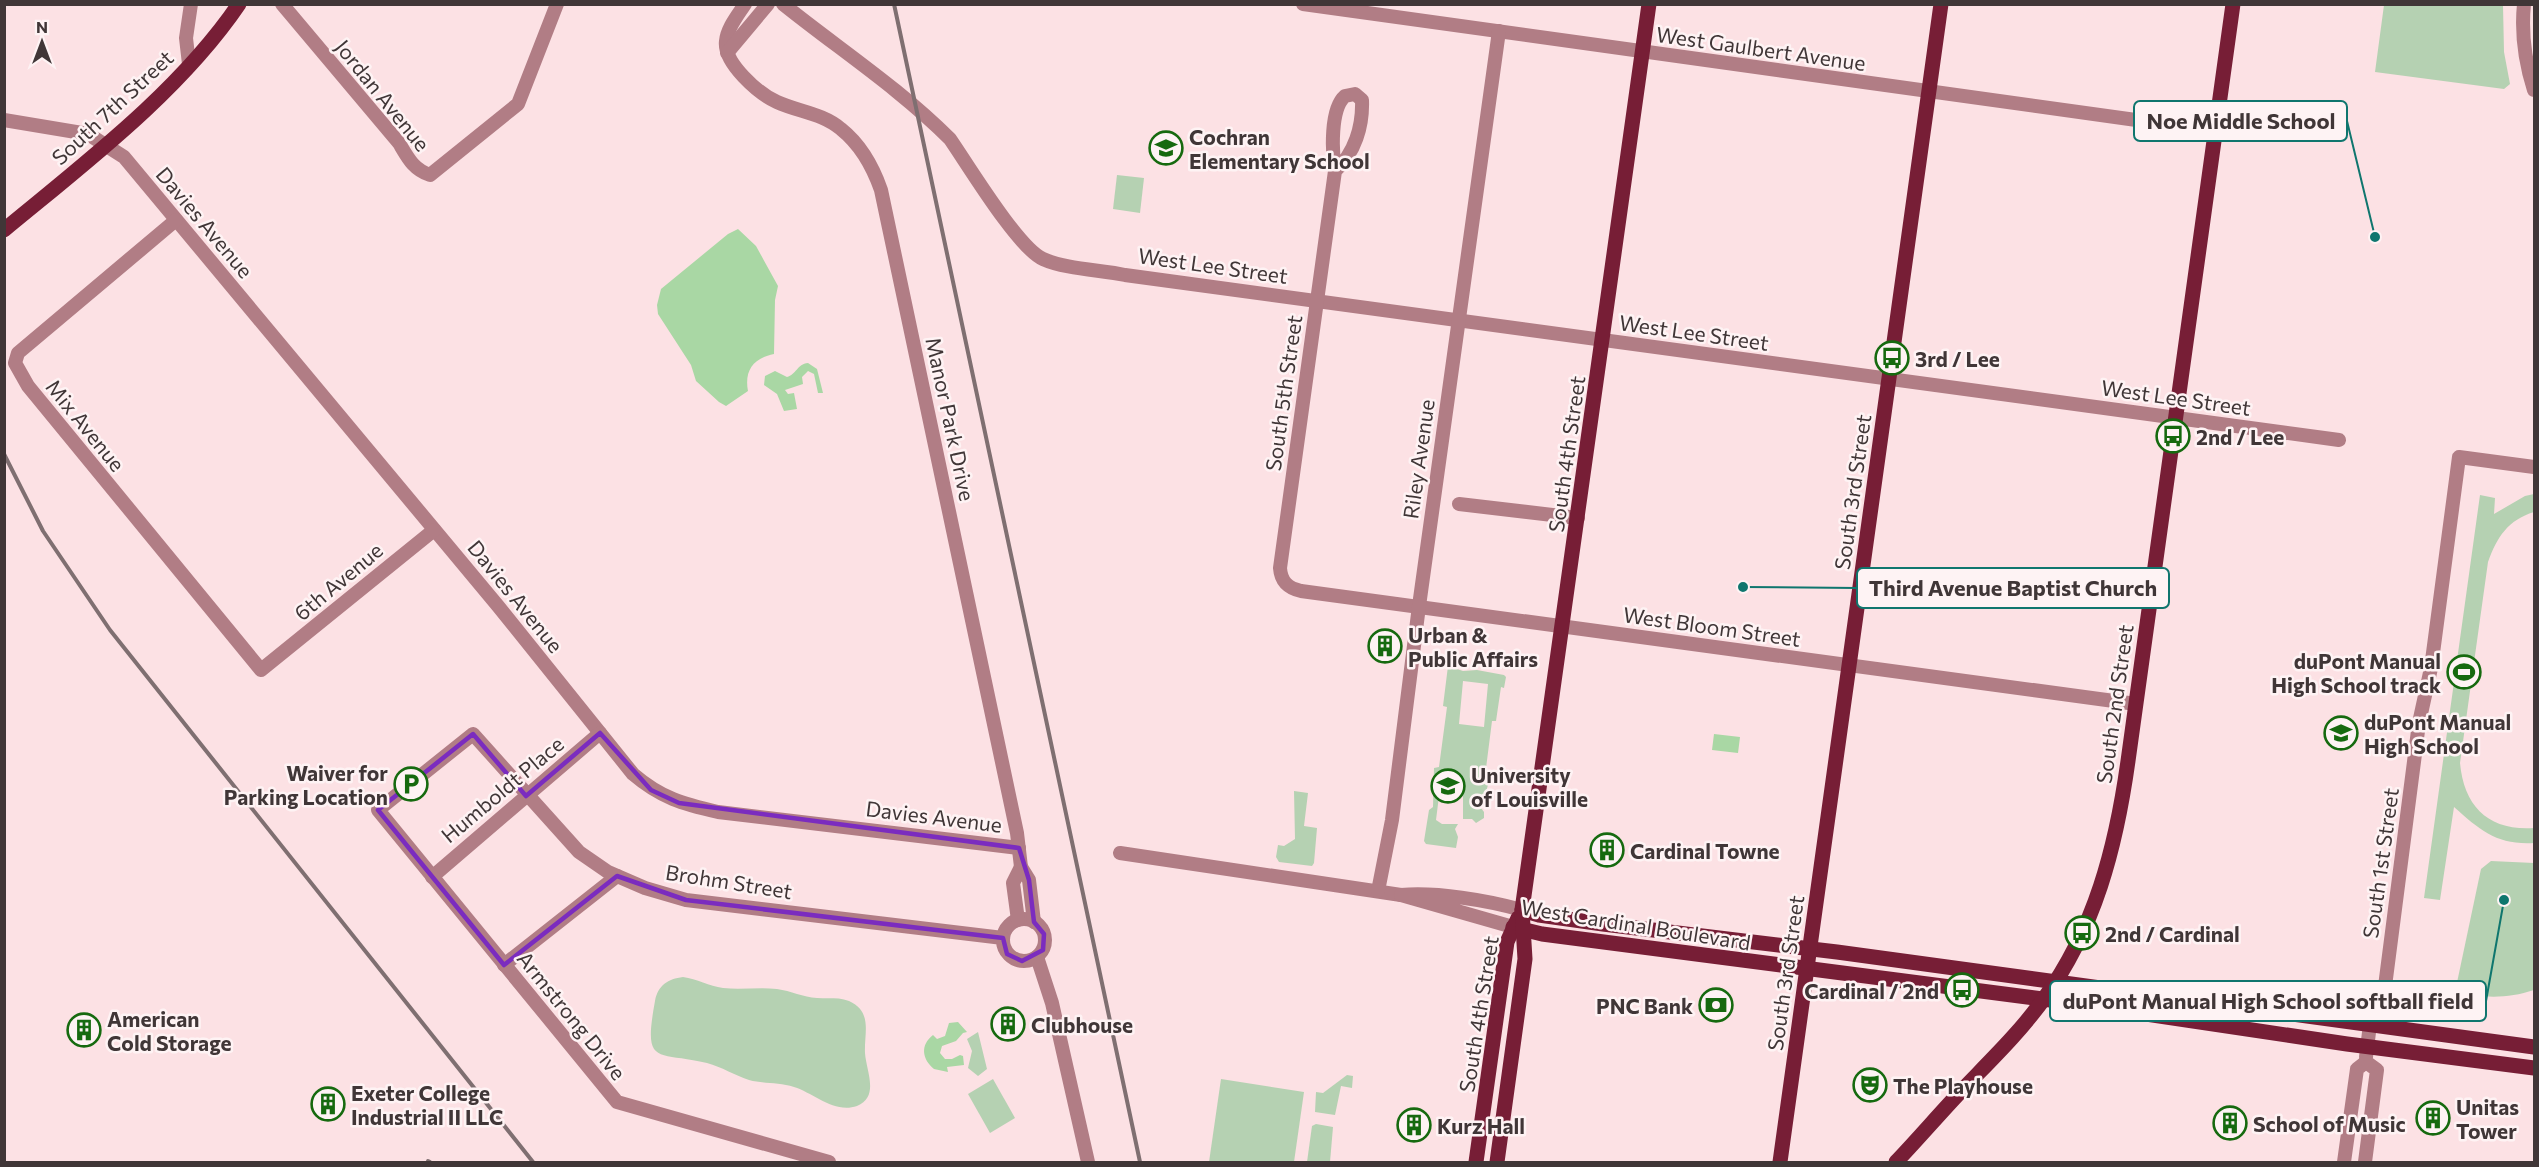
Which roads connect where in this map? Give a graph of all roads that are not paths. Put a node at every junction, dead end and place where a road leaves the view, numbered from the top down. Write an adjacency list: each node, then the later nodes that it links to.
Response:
1 (191, 4): 17 (street)
2 (239, 4): 17 (main road, South 7th Street)
3 (282, 4): 4 (street, Jordan Avenue)
4 (557, 4)
5 (745, 4): 15 (street)
6 (768, 4): 15 (street)
7 (783, 4): 26 (street, West Lee Street)
8 (1303, 4): 13 (street, West Gaulbert Avenue)
9 (1649, 4): 16 (main road, South 4th Street)
10 (1941, 4): 19 (main road, South 3rd Street)
11 (2233, 4): 21 (main road, South 2nd Street)
12 (2524, 4): 18 (street)
13 (1353, 8): 14 (street, West Gaulbert Avenue)
14 (1499, 32): 16 (street, West Gaulbert Avenue); 27 (street, Riley Avenue)
15 (727, 53): 45 (street, Manor Park Drive)
16 (1642, 53): 19 (street, West Gaulbert Avenue); 28 (main road, South 4th Street)
17 (189, 64): 22 (main road, South 7th Street)
18 (2535, 90)
19 (1929, 92): 21 (street, West Gaulbert Avenue); 29 (main road, South 3rd Street)
20 (4, 120): 22 (street)
21 (2214, 131): 30 (main road, South 2nd Street)
22 (105, 145): 24 (street, Davies Avenue); 25 (main road, South 7th Street)
23 (1335, 171): 23 (street, South 5th Street); 26 (street, South 5th Street)
24 (176, 220): 35 (street, Davies Avenue); 39 (street, Mix Avenue)
25 (4, 230)
26 (1317, 301): 27 (street, West Lee Street); 36 (street, South 5th Street)
27 (1458, 321): 28 (street, West Lee Street); 37 (street, Riley Avenue)
28 (1603, 340): 29 (street, West Lee Street); 34 (main road, South 4th Street)
29 (1889, 379): 30 (street, West Lee Street); 40 (main road, South 3rd Street)
30 (2175, 418): 31 (street, West Lee Street); 41 (main road, South 2nd Street)
31 (2339, 440)
32 (2535, 467): 63 (street, South 1st Street)
33 (1460, 504): 34 (street)
34 (1578, 518): 38 (main road, South 4th Street)
35 (434, 530): 39 (street, 6th Avenue); 42 (street, Davies Avenue)
36 (1285, 584): 37 (street, West Bloom Street)
37 (1419, 606): 38 (street, West Bloom Street); 50 (street, Riley Avenue)
38 (1563, 627): 40 (street, West Bloom Street); 52 (main road, South 4th Street)
39 (269, 665)
40 (1850, 665): 41 (street, West Bloom Street); 57 (main road, South 3rd Street)
41 (2136, 704): 61 (main road, South 2nd Street)
42 (600, 733): 43 (street, Humboldt Place); 45 (street, Davies Avenue)
43 (526, 796): 44 (street, Brohm Street); 48 (street, Brohm Street); 49 (street, Humboldt Place)
44 (378, 810): 49 (street, Armstrong Drive)
45 (1019, 848): 47 (street, Manor Park Drive)
46 (1120, 853): 50 (street, West Cardinal Boulevard)
47 (1022, 867): 53 (street, Manor Park Drive); 54 (street, Manor Park Drive)
48 (617, 876): 56 (street, Brohm Street); 59 (street)
49 (432, 877): 59 (street, Armstrong Drive)
50 (1378, 891): 51 (street, West Cardinal Boulevard)
51 (1401, 895): 52 (street, West Cardinal Boulevard); 55 (street, West Cardinal Boulevard)
52 (1522, 910): 55 (main road, South 4th Street); 57 (main road, West Cardinal Boulevard)
53 (1018, 920): 54 (street); 56 (street)
54 (1034, 922): 58 (street, Manor Park Drive)
55 (1519, 928): 60 (main road, West Cardinal Boulevard); 69 (main road, South 4th Street); 70 (main road, South 4th Street)
56 (1003, 938): 58 (street)
57 (1810, 948): 60 (main road, South 3rd Street); 61 (main road, West Cardinal Boulevard)
58 (1037, 957): 68 (street, Manor Park Drive)
59 (504, 965): 67 (street, Armstrong Drive)
60 (1807, 970): 62 (main road, West Cardinal Boulevard); 71 (main road, South 3rd Street)
61 (2054, 983): 62 (main road, South 2nd Street); 63 (main road, West Cardinal Boulevard)
62 (2044, 1000): 65 (main road, West Cardinal Boulevard); 72 (main road, South 2nd Street)
63 (2375, 1025): 64 (main road, West Cardinal Boulevard); 65 (street, South 1st Street)
64 (2535, 1047)
65 (2367, 1054): 66 (main road, West Cardinal Boulevard); 73 (street); 74 (street)
66 (2535, 1068)
67 (829, 1162)
68 (1088, 1162)
69 (1476, 1162)
70 (1497, 1162)
71 (1780, 1162)
72 (1896, 1162)
73 (2344, 1162)
74 (2365, 1162)

